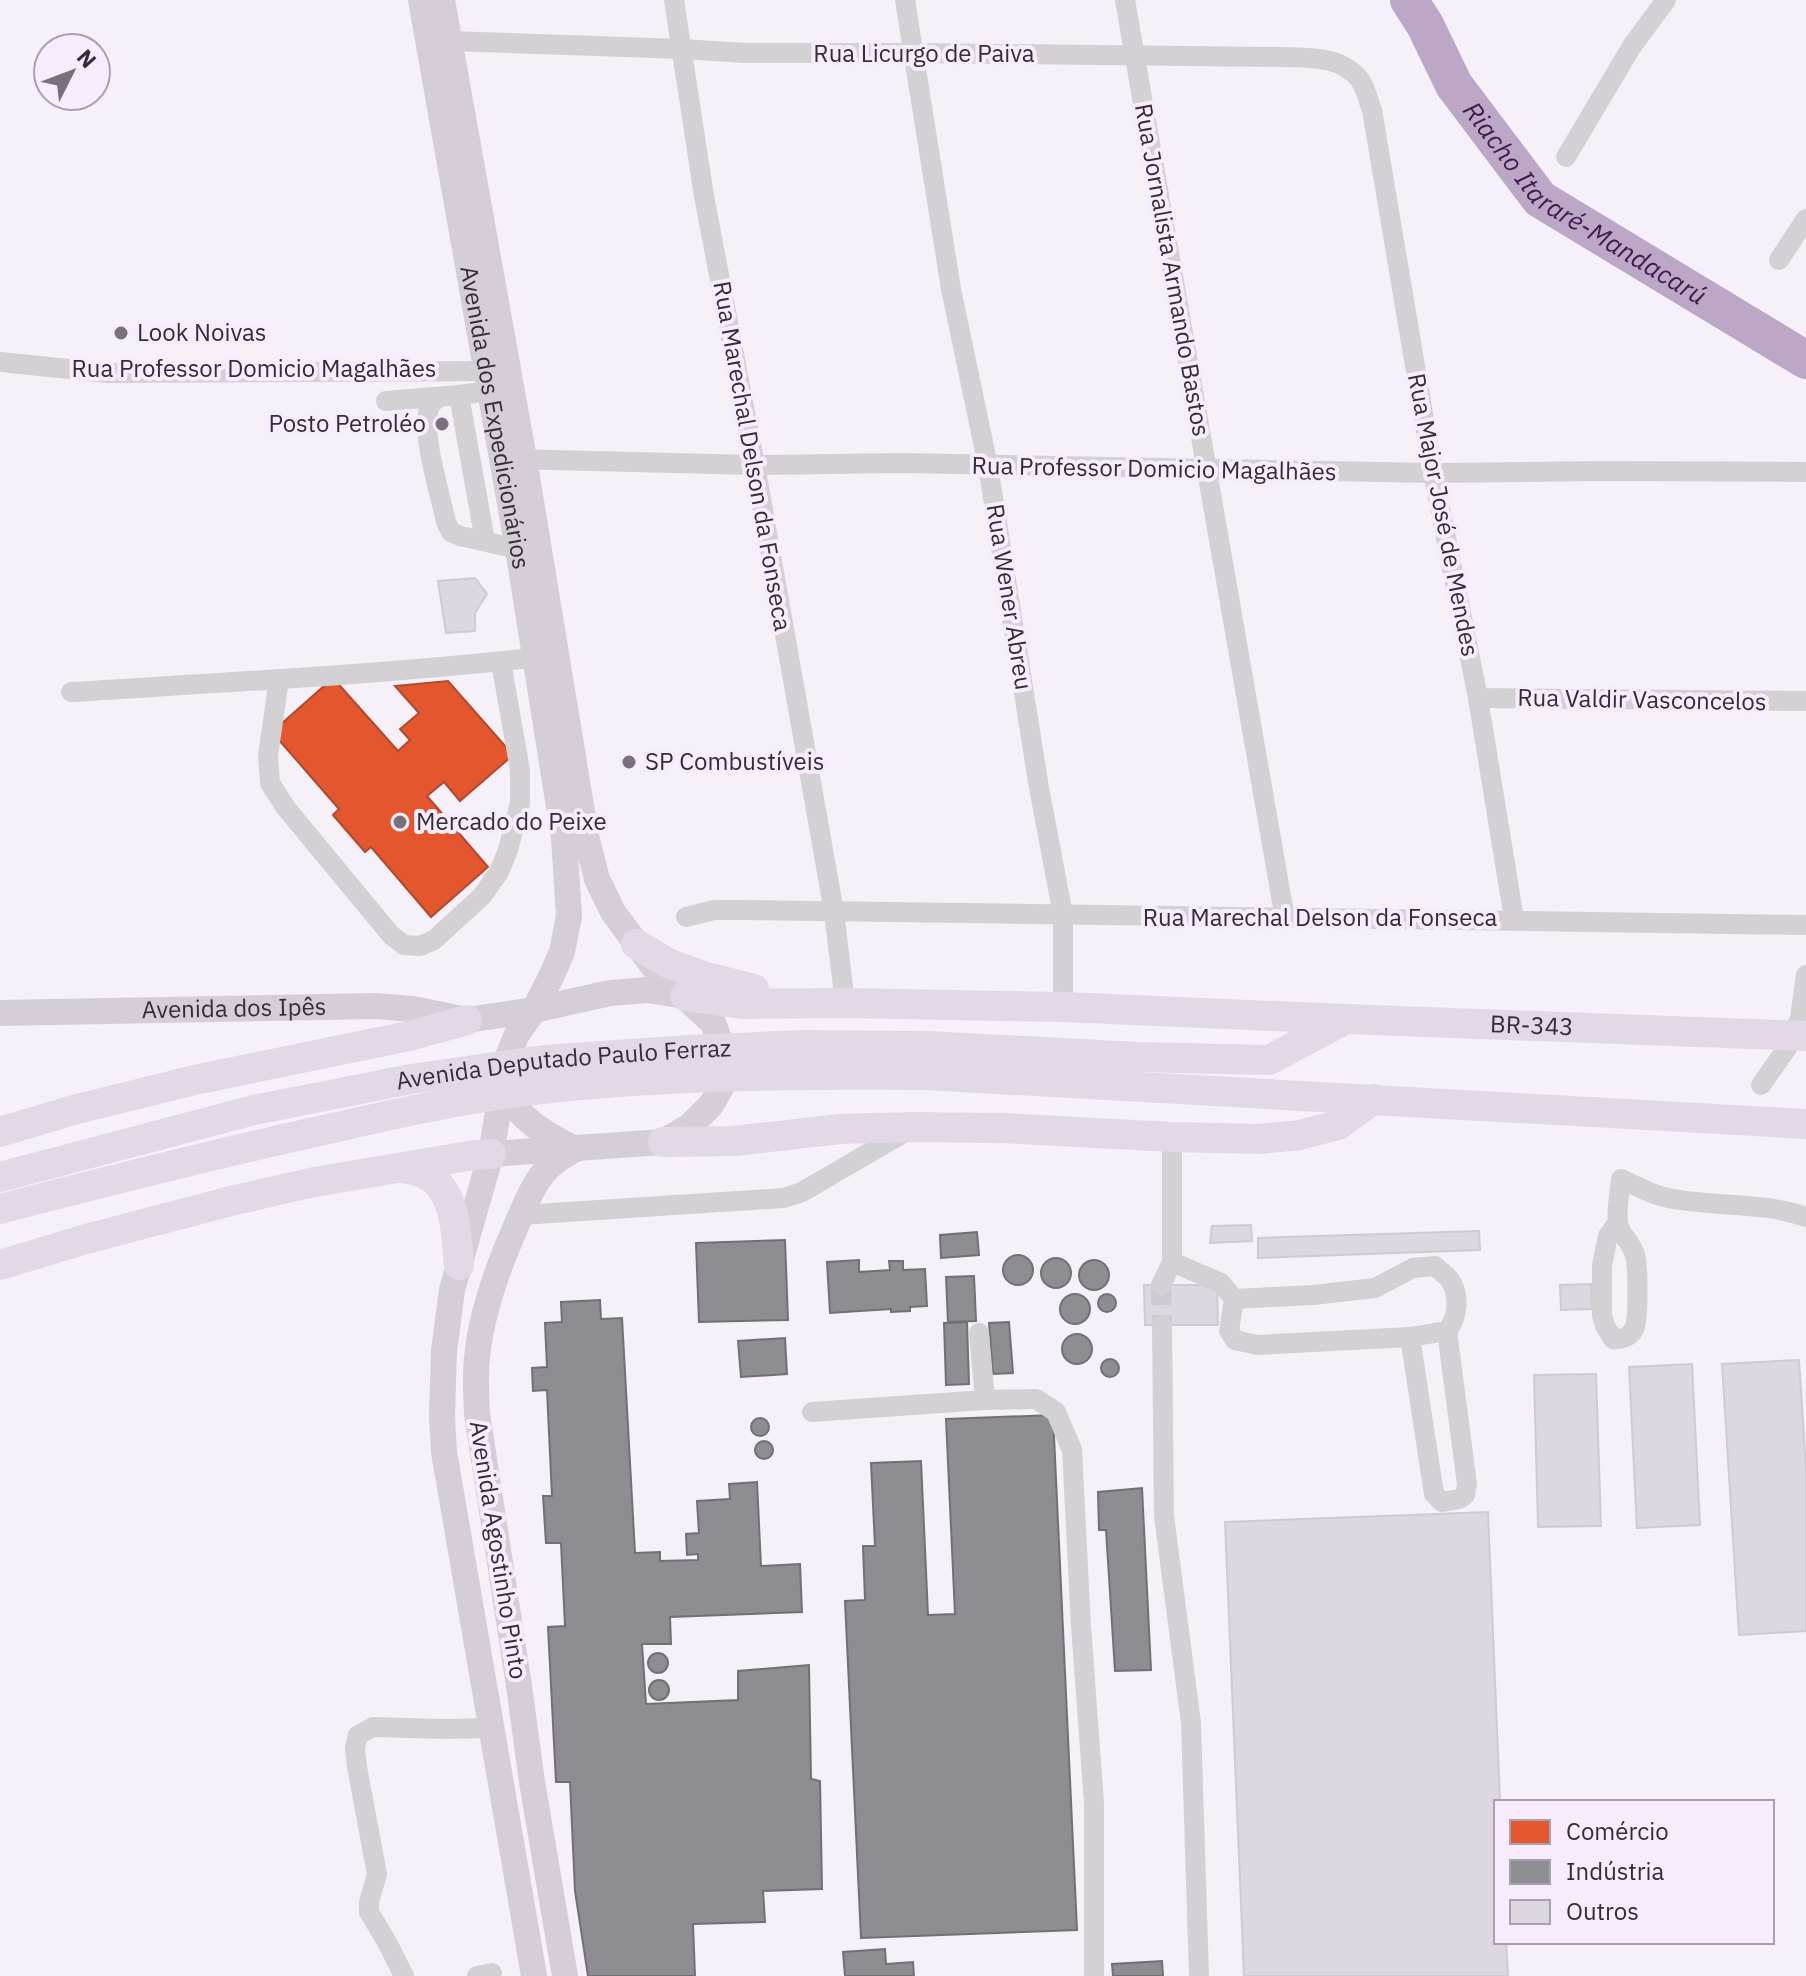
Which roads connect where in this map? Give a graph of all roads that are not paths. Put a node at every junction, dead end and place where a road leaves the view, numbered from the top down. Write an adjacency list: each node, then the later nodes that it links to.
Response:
1 (421, 0): 16 (main road, Avenida dos Expedicionários)
2 (442, 0): 7 (main road, Avenida dos Expedicionários)
3 (674, 0): 8 (street, Rua Marechal Delson da Fonseca)
4 (905, 0): 9 (street, Rua Wener Abreu)
5 (1125, 0): 10 (street, Rua Jornalista Armando Bastos)
6 (1666, 0): 12 (street)
7 (449, 41): 8 (street, Rua Licurgo de Paiva); 16 (main road, Avenida dos Expedicionários)
8 (682, 49): 9 (street, Rua Licurgo de Paiva); 20 (street, Rua Marechal Delson da Fonseca)
9 (914, 53): 10 (street, Rua Licurgo de Paiva); 21 (street, Rua Wener Abreu)
10 (1134, 55): 11 (street, Rua Licurgo de Paiva); 22 (street, Rua Jornalista Armando Bastos)
11 (1372, 110): 24 (street, Rua Major José de Mendes)
12 (1566, 157)
13 (1806, 219): 14 (street)
14 (1779, 260)
15 (0, 362): 16 (street, Rua Professor Domicio Magalhães)
16 (495, 377): 17 (street); 19 (main road, Avenida dos Expedicionários)
17 (449, 396): 18 (street); 25 (street); 25 (street)
18 (386, 401)
19 (513, 459): 20 (street, Rua Professor Domicio Magalhães); 26 (main road, Avenida dos Expedicionários); 27 (main road, Avenida dos Expedicionários)
20 (755, 465): 21 (street, Rua Professor Domicio Magalhães); 34 (street, Rua Marechal Delson da Fonseca)
21 (988, 466): 22 (street, Rua Professor Domicio Magalhães); 35 (street, Rua Wener Abreu)
22 (1208, 470): 24 (street, Rua Professor Domicio Magalhães); 37 (street, Rua Jornalista Armando Bastos)
23 (1806, 472): 24 (street, Rua Professor Domicio Magalhães)
24 (1433, 473): 31 (street, Rua Major José de Mendes)
25 (485, 541): 26 (street)
26 (518, 549): 27 (main road, Avenida dos Expedicionários)
27 (546, 656): 28 (street); 33 (main road, Avenida dos Expedicionários)
28 (501, 662): 29 (street); 29 (street)
29 (279, 679): 30 (street)
30 (71, 692)
31 (1478, 698): 32 (street, Rua Valdir Vasconcelos); 38 (street, Rua Major José de Mendes)
32 (1806, 701)
33 (575, 837): 41 (main road); 46 (main road)
34 (834, 912): 35 (street, Rua Marechal Delson da Fonseca); 36 (street, Rua Marechal Delson da Fonseca); 44 (street, Rua Marechal Delson da Fonseca)
35 (1063, 915): 37 (street, Rua Marechal Delson da Fonseca); 45 (street, Rua Wener Abreu)
36 (686, 917)
37 (1285, 919): 38 (street, Rua Marechal Delson da Fonseca)
38 (1514, 919): 39 (street, Rua Marechal Delson da Fonseca)
39 (1806, 925): 40 (street)
40 (1806, 934)
41 (636, 944): 43 (main road); 44 (highway)
42 (1806, 975): 50 (street)
43 (685, 996): 44 (highway); 46 (main road); 60 (main road)
44 (840, 1004): 45 (highway, BR-343)
45 (1063, 1007): 48 (highway, BR-343)
46 (534, 1010): 49 (main road); 54 (main road)
47 (0, 1013): 49 (main road, Avenida dos Ipês)
48 (1346, 1019): 50 (highway, BR-343); 52 (highway)
49 (467, 1020): 58 (highway)
50 (1800, 1036): 53 (street)
51 (805, 1060): 52 (highway, Avenida Deputado Paulo Ferraz); 64 (highway, Avenida Deputado Paulo Ferraz); 65 (highway, Avenida Deputado Paulo Ferraz)
52 (1137, 1072): 55 (highway)
53 (1761, 1085)
54 (502, 1089): 61 (main road); 62 (main road, Avenida Agostinho Pinto)
55 (1374, 1099): 56 (highway); 59 (highway)
56 (1806, 1124)
57 (914, 1127): 59 (highway); 60 (highway); 66 (street)
58 (0, 1132)
59 (1172, 1137): 69 (street)
60 (663, 1142): 61 (main road)
61 (575, 1149): 62 (main road); 66 (main road, Avenida Agostinho Pinto)
62 (491, 1154): 63 (highway); 71 (main road, Avenida Agostinho Pinto)
63 (396, 1167): 70 (highway); 71 (highway)
64 (0, 1177)
65 (0, 1209)
66 (521, 1215): 83 (main road, Avenida Agostinho Pinto)
67 (1806, 1217): 68 (street)
68 (1618, 1222): 68 (street)
69 (1172, 1262): 72 (street); 73 (street)
70 (0, 1265)
71 (459, 1265): 80 (main road, Avenida Agostinho Pinto)
72 (1161, 1285)
73 (1234, 1299): 75 (street); 77 (street)
74 (1162, 1325): 85 (street)
75 (1447, 1331): 77 (street); 77 (street)
76 (979, 1333): 78 (street)
77 (1410, 1337)
78 (985, 1400): 79 (street); 84 (street)
79 (812, 1412)
80 (492, 1728): 81 (street); 82 (main road, Avenida Agostinho Pinto)
81 (404, 1976)
82 (534, 1976)
83 (565, 1976)
84 (1094, 1976)
85 (1199, 1976)

